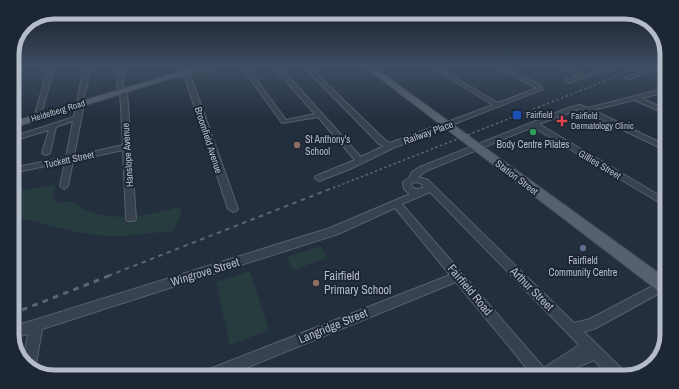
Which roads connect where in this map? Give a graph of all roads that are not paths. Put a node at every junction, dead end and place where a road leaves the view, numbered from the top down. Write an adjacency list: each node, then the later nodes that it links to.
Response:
1 (47, 84): 20 (street)
2 (84, 84): 15 (street)
3 (120, 84): 12 (street, Hanslope Avenue)
4 (141, 84): 12 (main road, Heidelberg Road)
5 (190, 84): 43 (street, Broomfield Avenue)
6 (256, 84): 19 (street)
7 (292, 84): 19 (street)
8 (323, 84): 27 (street)
9 (393, 84): 23 (main road, Station Street)
10 (463, 84): 16 (street)
11 (534, 84): 16 (street, Railway Place)
12 (123, 91): 15 (main road, Heidelberg Road); 28 (street, Hanslope Avenue)
13 (660, 92): 14 (street)
14 (635, 98): 17 (street); 18 (street)
15 (81, 104): 20 (main road, Heidelberg Road); 21 (street)
16 (498, 105): 23 (street, Railway Place)
17 (583, 109): 24 (street); 30 (street)
18 (660, 109)
19 (319, 115): 33 (street)
20 (37, 118): 22 (main road, Heidelberg Road)
21 (78, 118): 25 (street); 32 (street)
22 (19, 124)
23 (448, 124): 27 (street, Railway Place); 29 (main road, Station Street)
24 (533, 124): 29 (street); 41 (street, Gillies Street)
25 (52, 126): 26 (street); 31 (street)
26 (19, 137)
27 (390, 146): 33 (street, Railway Place)
28 (126, 147): 32 (street, Tuckett Street); 44 (street, Hanslope Avenue)
29 (478, 147): 34 (street); 46 (main road, Station Street)
30 (660, 147)
31 (46, 153)
32 (70, 159): 35 (street, Tuckett Street); 38 (street)
33 (360, 161): 36 (street, Railway Place)
34 (429, 168): 37 (street); 39 (street)
35 (19, 170)
36 (319, 178)
37 (412, 179): 39 (street); 40 (street, Wingrove Street)
38 (64, 186)
39 (424, 187): 40 (street); 42 (street, Wingrove Street); 50 (street, Arthur Street)
40 (408, 189): 42 (street, Wingrove Street)
41 (660, 200)
42 (396, 203): 45 (street, Fairfield Road); 48 (street, Wingrove Street)
43 (233, 210)
44 (131, 219)
45 (459, 276): 53 (street, Langridge Street); 54 (street, Fairfield Road)
46 (660, 281)
47 (660, 288): 50 (street)
48 (36, 325): 49 (street, Wingrove Street); 52 (street)
49 (19, 331)
50 (575, 332): 51 (street, Arthur Street)
51 (592, 349): 55 (street); 56 (street, Arthur Street)
52 (30, 360)
53 (224, 370)
54 (537, 370)
55 (556, 370)
56 (613, 370)

